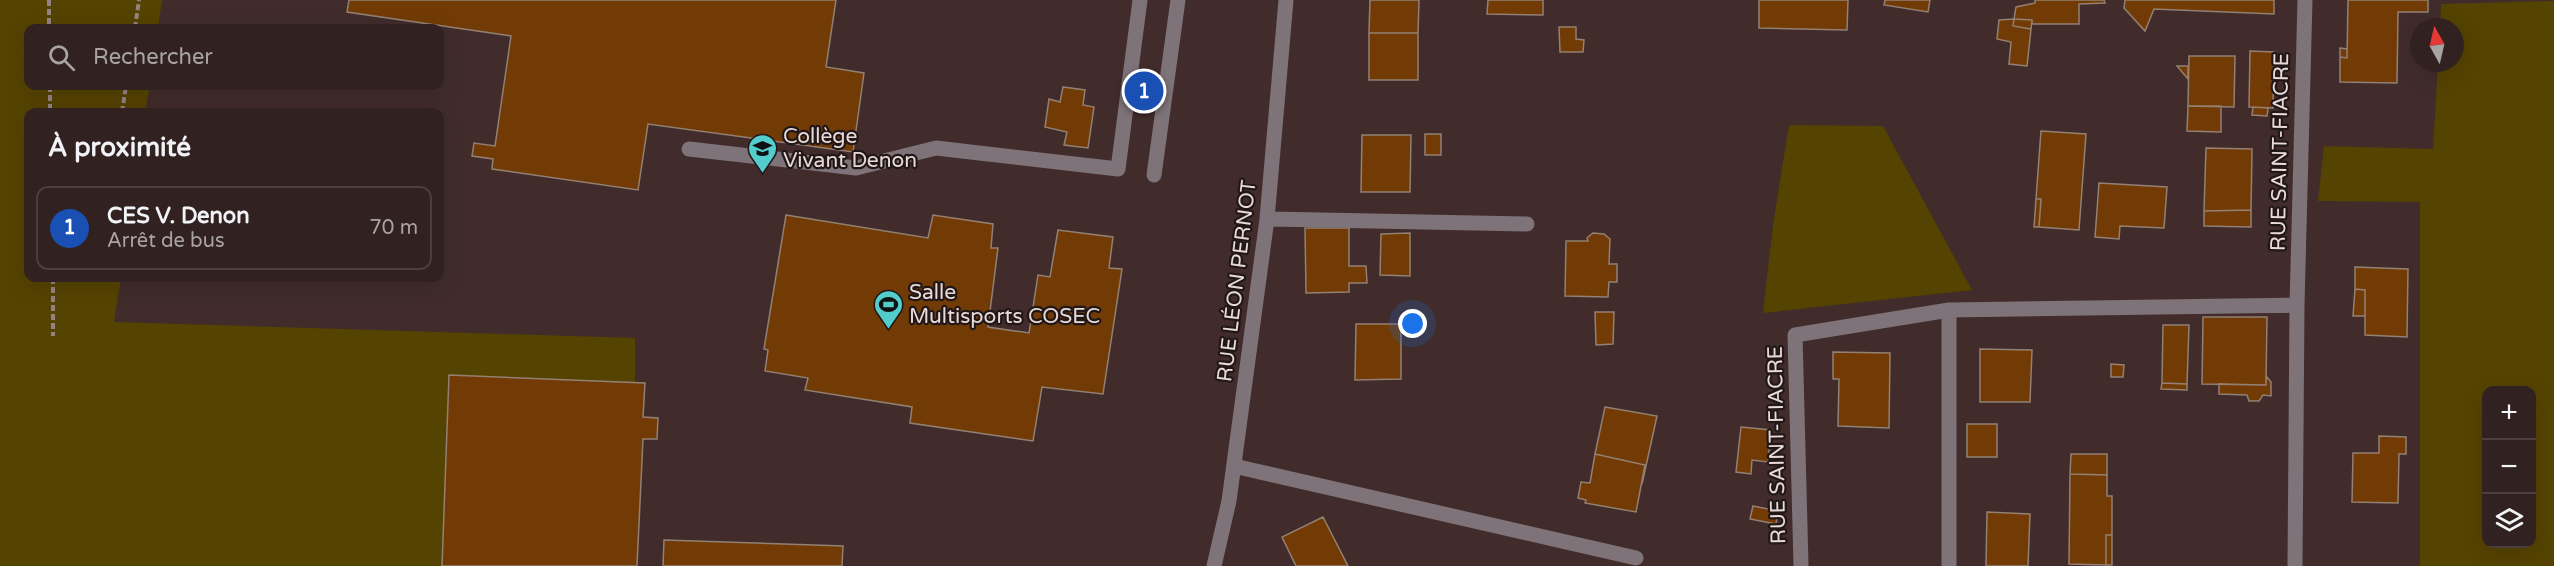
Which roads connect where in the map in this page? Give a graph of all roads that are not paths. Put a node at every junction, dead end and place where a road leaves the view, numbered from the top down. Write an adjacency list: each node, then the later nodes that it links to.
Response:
1 (1140, 0): 5 (street)
2 (1178, 0): 6 (street)
3 (1286, 0): 7 (street, RUE LÉON PERNOT)
4 (2305, 0): 9 (street, RUE SAINT-FIACRE)
5 (689, 149)
6 (1154, 175)
7 (1267, 219): 8 (street); 11 (street, RUE LÉON PERNOT)
8 (1527, 225)
9 (2297, 304): 10 (street, RUE SAINT-FIACRE); 16 (street, RUE SAINT-FIACRE)
10 (1949, 310): 13 (street, RUE SAINT-FIACRE); 15 (street)
11 (1234, 466): 12 (street); 14 (street, RUE LÉON PERNOT)
12 (1636, 558)
13 (1801, 565)
14 (1214, 566)
15 (1949, 566)
16 (2295, 566)

